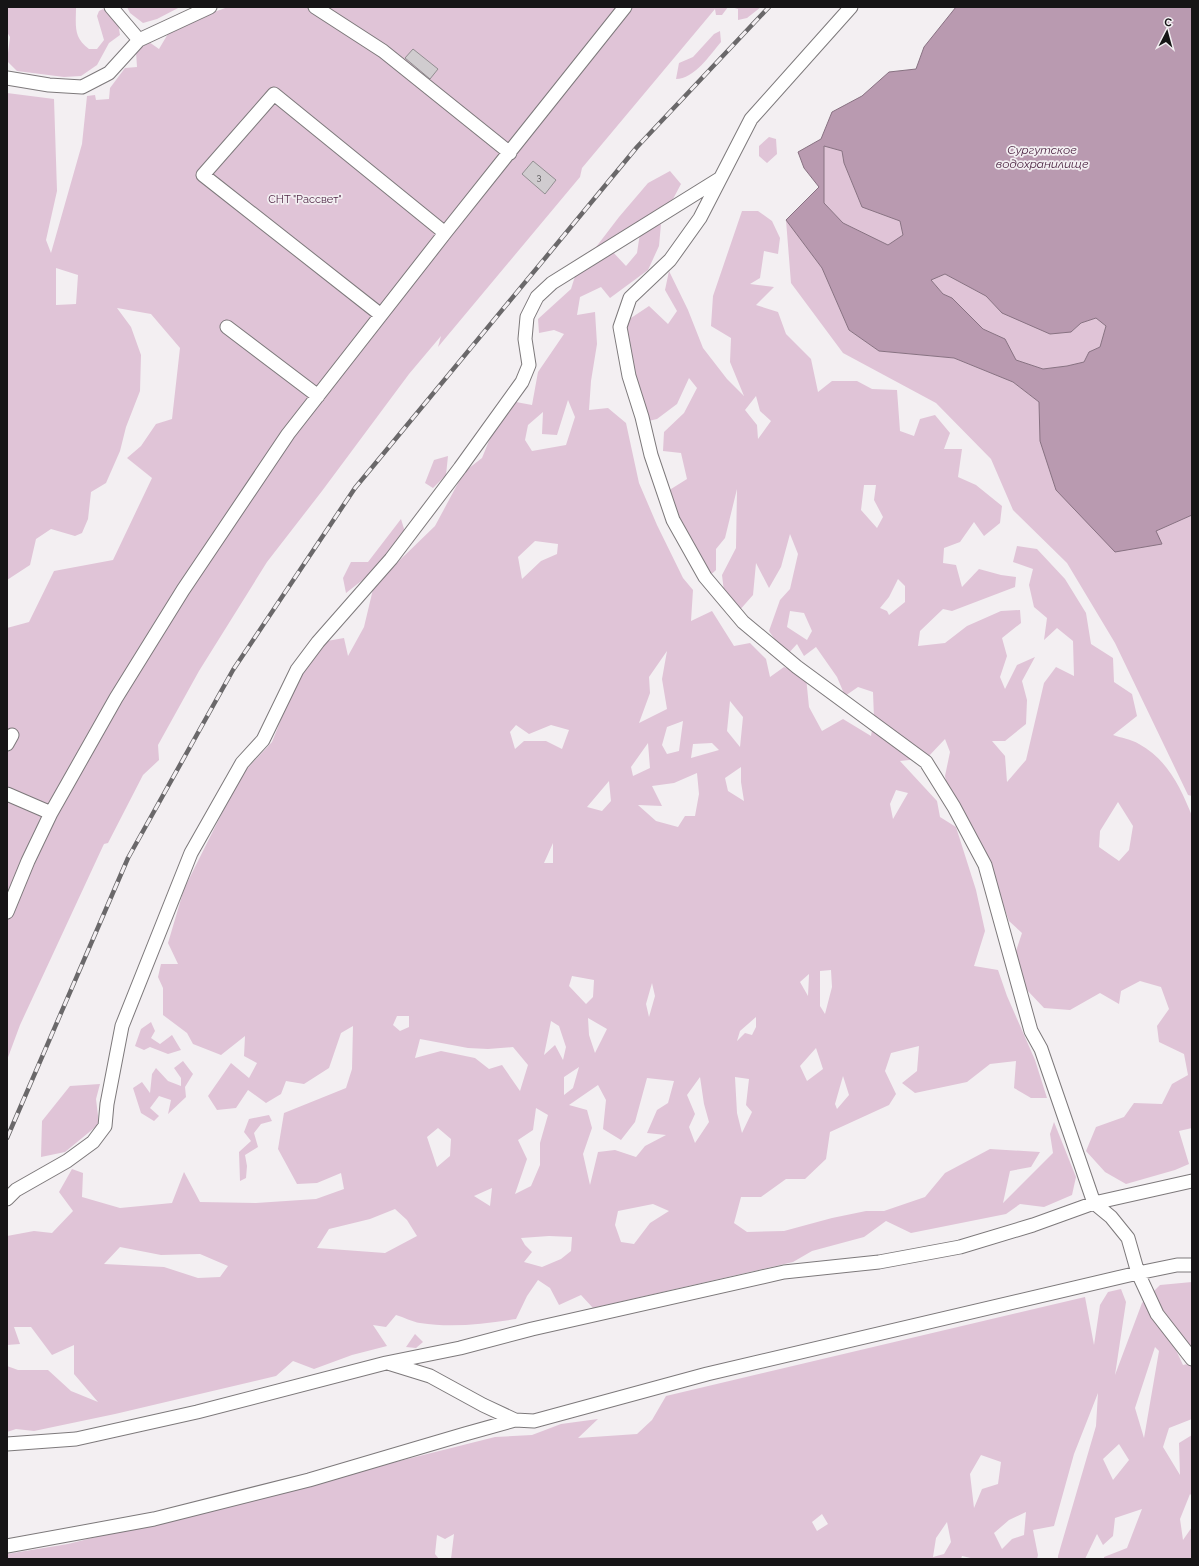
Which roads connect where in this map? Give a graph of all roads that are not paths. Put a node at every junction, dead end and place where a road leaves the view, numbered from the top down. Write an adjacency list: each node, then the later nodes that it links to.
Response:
1 (111, 7): 6 (street)
2 (210, 7): 6 (street)
3 (315, 7): 8 (street)
4 (625, 7): 8 (street)
5 (851, 7): 9 (street)
6 (139, 40): 7 (street)
7 (7, 78)
8 (510, 153): 10 (street)
9 (719, 179): 18 (street); 19 (street)
10 (445, 233): 11 (street); 11 (street)
11 (381, 315): 13 (street)
12 (227, 326): 13 (street)
13 (318, 396): 15 (street)
14 (7, 794): 15 (street)
15 (51, 813): 16 (street)
16 (7, 912)
17 (1192, 1182): 19 (street)
18 (7, 1199)
19 (1094, 1203): 21 (street); 23 (street)
20 (1192, 1265): 21 (street)
21 (1138, 1273): 22 (street); 24 (street)
22 (1192, 1359)
23 (386, 1363): 24 (street); 25 (street)
24 (516, 1420): 26 (street)
25 (7, 1444)
26 (7, 1546)

